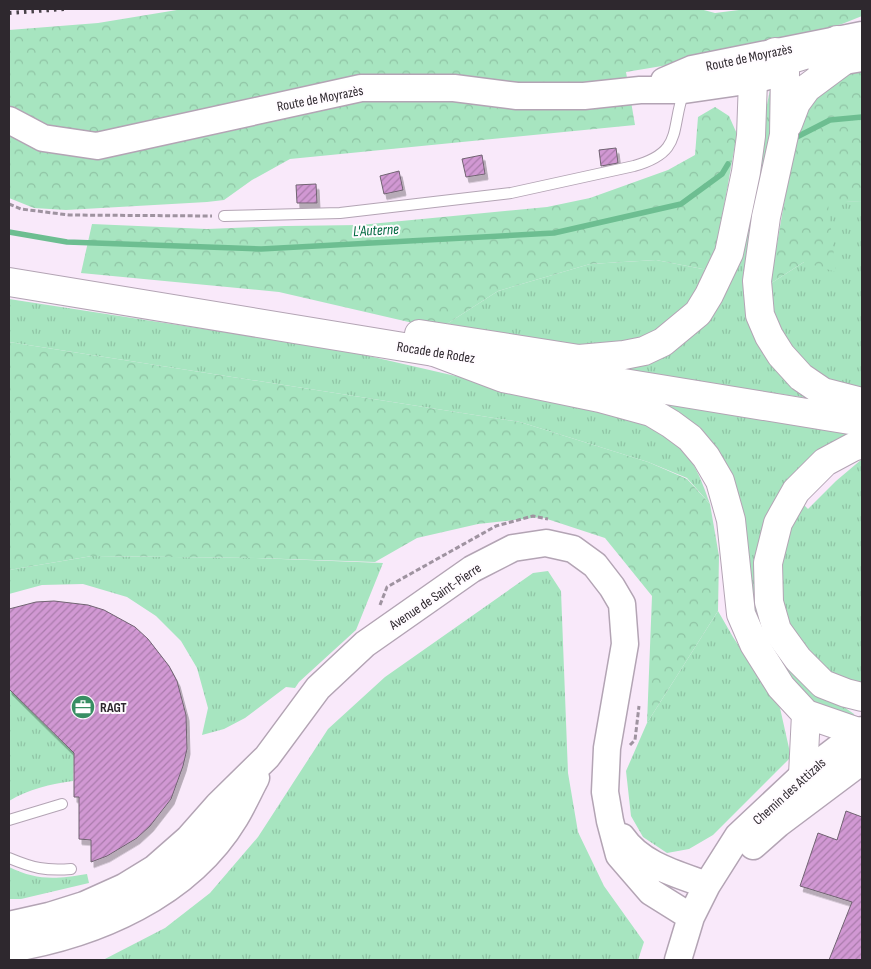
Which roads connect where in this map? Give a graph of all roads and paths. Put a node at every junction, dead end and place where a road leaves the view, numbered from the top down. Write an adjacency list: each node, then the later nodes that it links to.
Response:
1 (851, 49): 2 (main road); 7 (main road)
2 (780, 62): 3 (main road); 4 (street, Route de Moyrazès); 7 (main road)
3 (752, 80): 5 (street, Route de Moyrazès); 11 (main road)
4 (640, 90): 5 (street, Route de Moyrazès); 6 (street, Route de Moyrazès)
5 (684, 90): 9 (lane)
6 (9, 120)
7 (784, 135): 13 (main road)
8 (9, 204): 9 (path)
9 (224, 216)
10 (9, 282): 11 (main road, Rocade de Rodez)
11 (258, 323): 12 (main road, Rocade de Rodez)
12 (434, 352): 14 (main road, Rocade de Rodez); 19 (main road)
13 (862, 402)
14 (862, 422)
15 (862, 444): 20 (main road)
16 (550, 520): 17 (path)
17 (378, 611)
18 (639, 703): 21 (path)
19 (806, 714): 20 (main road); 24 (main road)
20 (859, 716): 24 (street, Chemin des Attizals)
21 (629, 746)
22 (267, 757): 27 (street, Avenue de Saint-Pierre); 32 (street, Avenue de Saint-Pierre); 37 (street, Avenue de Saint-Pierre)
23 (862, 761): 29 (street, Chemin des Attizals)
24 (803, 775): 29 (street, Chemin des Attizals)
25 (62, 804): 26 (lane)
26 (9, 820)
27 (610, 821): 31 (street, Avenue de Saint-Pierre); 33 (street, Avenue de Saint-Pierre)
28 (9, 858): 30 (lane)
29 (724, 860): 31 (street, Chemin des Attizals)
30 (71, 869)
31 (707, 885): 33 (street, Chemin des Attizals)
32 (84, 905): 34 (lane); 35 (street, Avenue de Saint-Pierre)
33 (692, 917): 38 (street)
34 (46, 926)
35 (20, 930): 36 (lane)
36 (9, 939)
37 (9, 949)
38 (678, 960)

